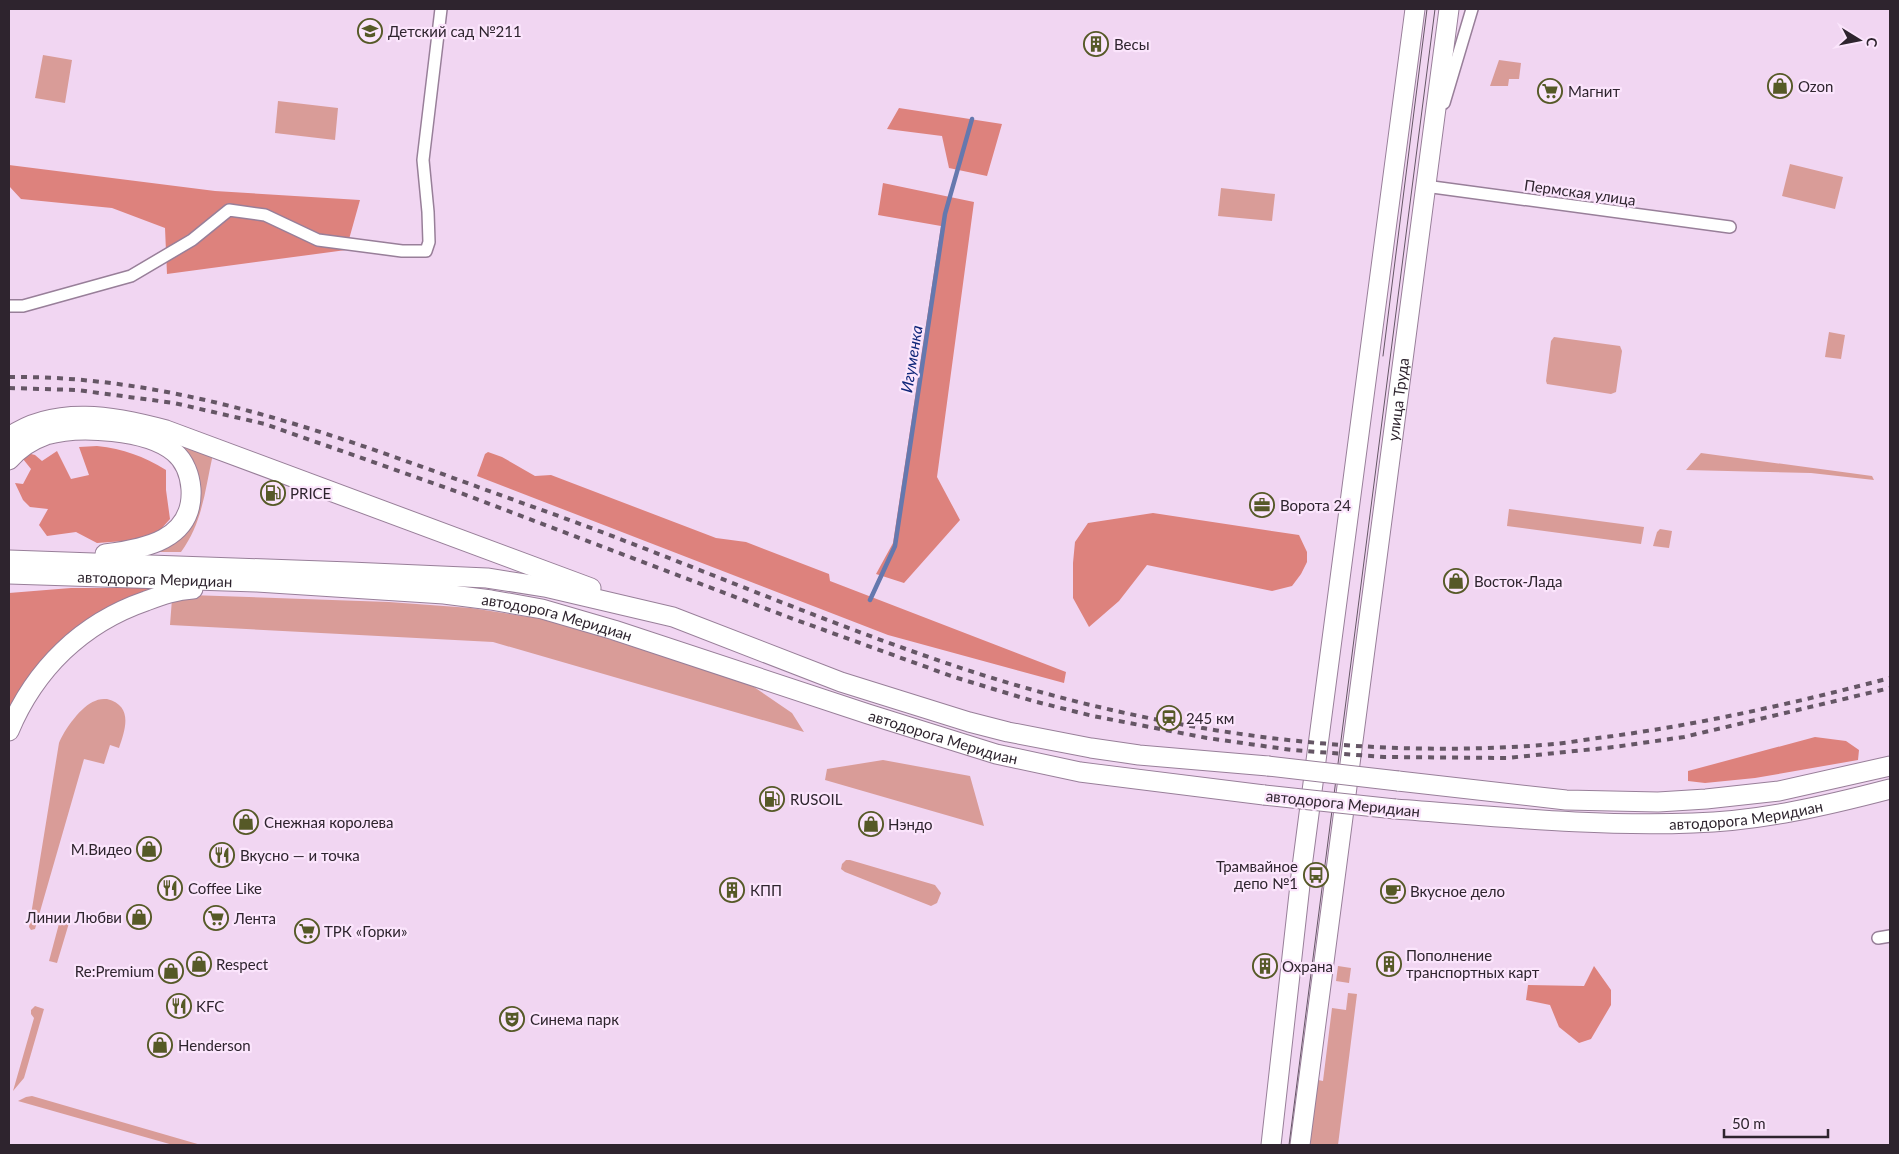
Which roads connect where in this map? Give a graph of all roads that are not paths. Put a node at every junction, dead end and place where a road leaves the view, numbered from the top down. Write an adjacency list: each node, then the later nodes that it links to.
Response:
1 (441, 9): 8 (street)
2 (1415, 9): 19 (main road)
3 (1449, 9): 5 (main road, улица Труда)
4 (1472, 9): 5 (street)
5 (1430, 148): 6 (main road, улица Труда)
6 (1425, 186): 7 (street, Пермская улица); 20 (main road, улица Труда)
7 (1730, 227)
8 (9, 306)
9 (9, 437): 15 (main road)
10 (9, 460): 12 (main road)
11 (9, 560): 12 (main road, автодорога Меридиан)
12 (34, 568): 13 (main road, автодорога Меридиан); 14 (main road, автодорога Меридиан); 15 (main road, автодорога Меридиан)
13 (9, 574)
14 (257, 582): 16 (main road); 18 (main road, автодорога Меридиан, bridge)
15 (672, 617): 17 (main road, автодорога Меридиан, bridge)
16 (9, 731)
17 (1890, 766)
18 (1890, 789)
19 (1271, 1145)
20 (1300, 1145)

